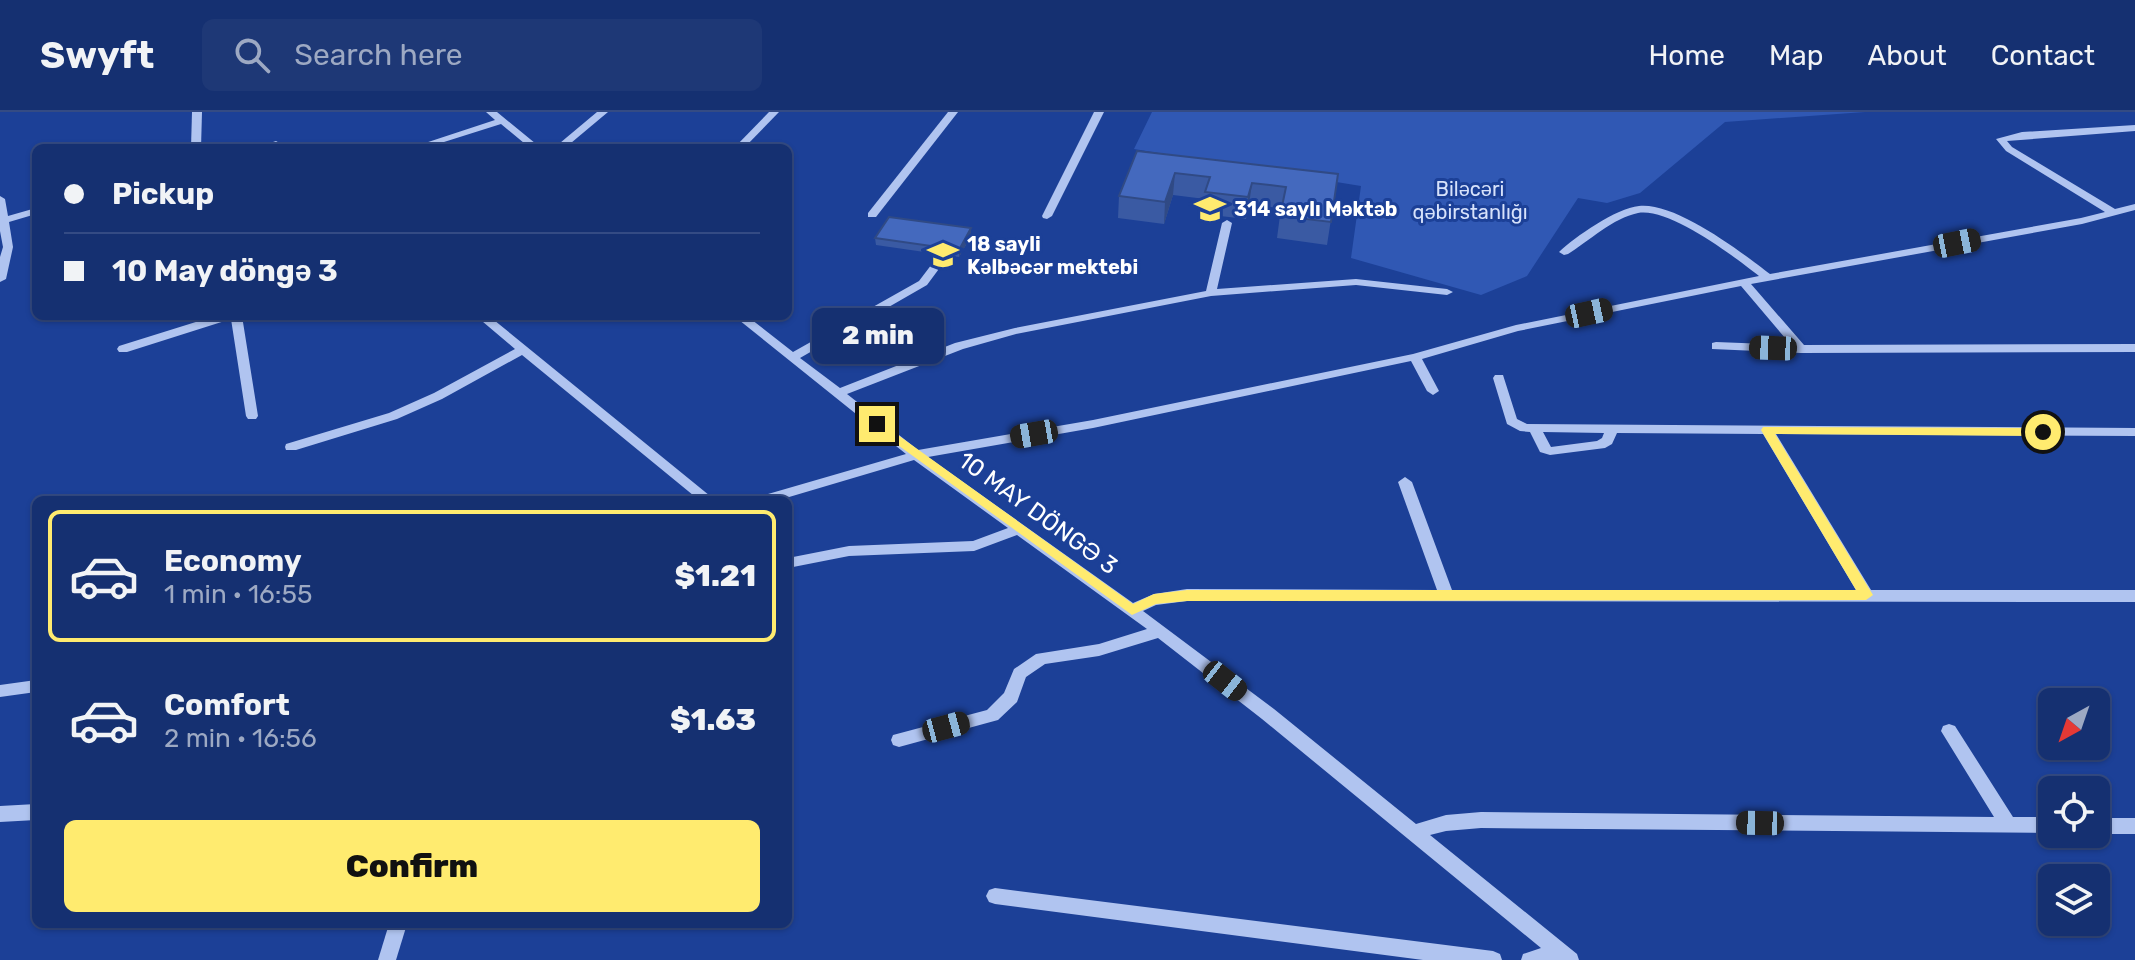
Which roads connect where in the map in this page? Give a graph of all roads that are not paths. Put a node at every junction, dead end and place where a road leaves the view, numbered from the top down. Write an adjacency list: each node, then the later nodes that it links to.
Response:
1 (197, 112): 9 (street)
2 (491, 112): 7 (street)
3 (603, 112): 12 (street)
4 (774, 112): 13 (street)
5 (953, 112): 18 (street)
6 (1099, 112): 19 (street)
7 (502, 121): 10 (street); 11 (street)
8 (2135, 128): 16 (street)
9 (196, 144)
10 (428, 144)
11 (531, 144)
12 (564, 144)
13 (743, 144)
14 (0, 199): 20 (street)
15 (2135, 207): 16 (street)
16 (2111, 211): 24 (street)
17 (32, 212): 20 (street)
18 (872, 215)
19 (1047, 216)
20 (3, 220): 25 (street)
21 (1227, 223): 28 (street)
22 (1564, 252): 24 (street)
23 (942, 258): 38 (street)
24 (1768, 278): 26 (street)
25 (0, 279)
26 (1743, 282): 37 (street); 39 (street)
27 (1447, 292): 28 (street)
28 (1211, 293): 42 (street)
29 (214, 320): 35 (street)
30 (237, 320): 43 (street)
31 (487, 320): 36 (street)
32 (745, 320): 38 (street, 10 MAY DÖNGƏ 3)
33 (1716, 346): 37 (street)
34 (2135, 348): 37 (street)
35 (123, 349)
36 (523, 349): 48 (street); 51 (street)
37 (1801, 349)
38 (793, 357): 42 (street, 10 MAY DÖNGƏ 3)
39 (1415, 357): 41 (street); 49 (street)
40 (1499, 378): 44 (street)
41 (1433, 391)
42 (837, 394): 49 (street, 10 MAY DÖNGƏ 3)
43 (252, 416)
44 (1534, 428): 45 (street); 45 (street)
45 (1612, 429): 46 (street)
46 (1767, 430): 47 (street); 55 (street)
47 (2135, 432)
48 (291, 447)
49 (916, 455): 52 (street); 53 (street, 10 MAY DÖNGƏ 3)
50 (1405, 482): 56 (street)
51 (703, 496)
52 (777, 496)
53 (1020, 529): 54 (street); 58 (street, 10 MAY DÖNGƏ 3)
54 (792, 562)
55 (1866, 595): 56 (street); 57 (street)
56 (1447, 596): 58 (street)
57 (2135, 596)
58 (1132, 610): 59 (street, 10 MAY DÖNGƏ 3)
59 (1160, 631): 63 (street); 70 (street, 10 MAY DÖNGƏ 3)
60 (32, 687): 61 (street)
61 (0, 691)
62 (1949, 731): 66 (street)
63 (899, 740)
64 (32, 812): 65 (street)
65 (0, 814)
66 (2009, 825): 67 (street); 70 (street)
67 (2038, 825)
68 (2110, 826): 69 (street)
69 (2135, 826)
70 (1415, 832): 73 (street, 10 MAY DÖNGƏ 3)
71 (995, 896): 75 (street)
72 (397, 928): 74 (street)
73 (1565, 956): 76 (street)
74 (387, 960)
75 (1493, 960)
76 (1530, 960)

